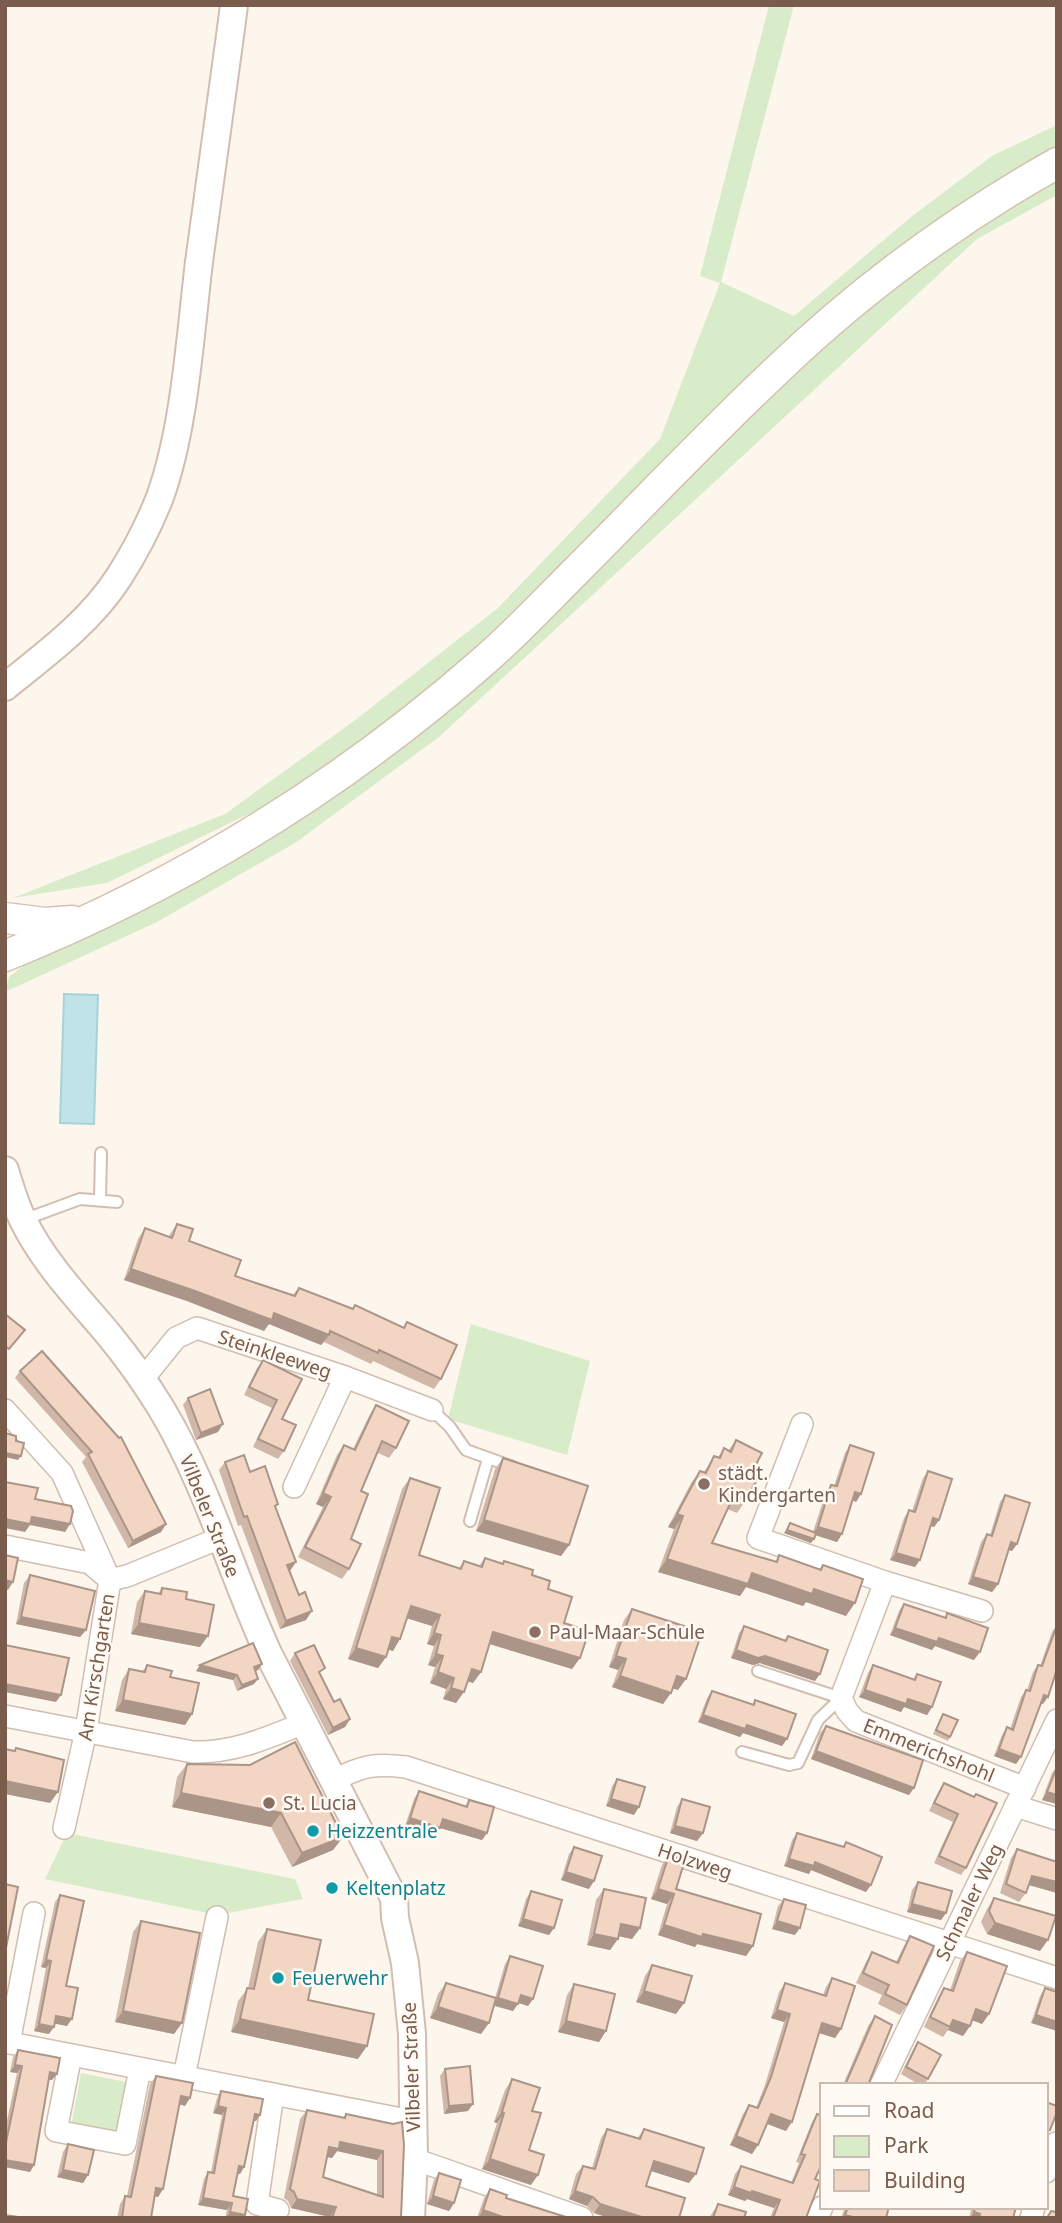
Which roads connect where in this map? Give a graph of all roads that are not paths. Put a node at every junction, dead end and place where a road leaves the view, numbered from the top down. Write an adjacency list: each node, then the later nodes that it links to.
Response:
1 (234, 5): 3 (street)
2 (1057, 163): 5 (main road)
3 (5, 687)
4 (5, 918): 5 (main road)
5 (90, 920): 6 (main road)
6 (5, 956)
7 (101, 1153): 9 (lane)
8 (5, 1170): 11 (street, Vilbeler Straße)
9 (100, 1200): 10 (lane); 11 (lane)
10 (117, 1202)
11 (14, 1209): 13 (street, Vilbeler Straße)
12 (345, 1377): 13 (street, Steinkleeweg); 15 (street, Steinkleeweg); 19 (street, Steinkleeweg)
13 (143, 1379): 21 (street, Vilbeler Straße)
14 (5, 1410): 23 (street, Am Kirschgarten)
15 (432, 1410): 17 (lane)
16 (802, 1424): 24 (street)
17 (488, 1459): 18 (lane); 20 (lane)
18 (525, 1471)
19 (294, 1487)
20 (470, 1521)
21 (220, 1538): 23 (street); 30 (street, Vilbeler Straße)
22 (5, 1546): 23 (street)
23 (110, 1580): 31 (street, Am Kirschgarten)
24 (885, 1583): 25 (street); 27 (street)
25 (982, 1611)
26 (758, 1671): 27 (lane)
27 (841, 1698): 32 (lane); 34 (street, Emmerichshohl)
28 (5, 1716): 31 (street)
29 (1057, 1720): 34 (street, Schmaler Weg)
30 (304, 1724): 31 (street); 33 (street, Vilbeler Straße)
31 (86, 1731): 36 (street, Am Kirschgarten)
32 (742, 1752)
33 (334, 1780): 39 (street, Holzweg); 47 (street, Vilbeler Straße)
34 (1020, 1797): 35 (street, Emmerichshohl); 39 (street, Schmaler Weg)
35 (1057, 1819)
36 (64, 1828)
37 (34, 1913): 41 (street)
38 (217, 1917): 44 (street)
39 (948, 1943): 40 (street, Holzweg); 45 (street, Schmaler Weg)
40 (1057, 1978)
41 (7, 2043): 42 (street)
42 (71, 2055): 43 (street); 43 (street)
43 (140, 2069): 44 (street)
44 (184, 2077): 46 (street)
45 (882, 2083)
46 (272, 2094): 47 (street); 51 (street)
47 (412, 2121): 49 (street, Vilbeler Straße)
48 (1056, 2143): 50 (street)
49 (414, 2159): 52 (street, Vilbeler Straße); 53 (street)
50 (1048, 2166)
51 (278, 2210)
52 (411, 2218)
53 (582, 2218)

